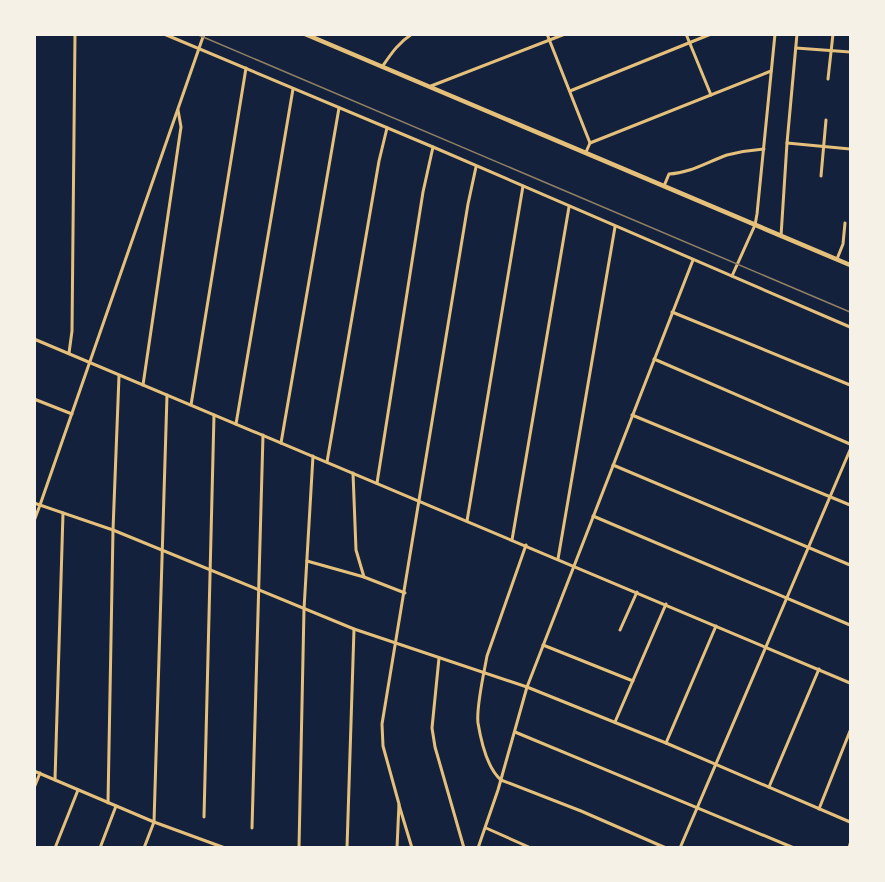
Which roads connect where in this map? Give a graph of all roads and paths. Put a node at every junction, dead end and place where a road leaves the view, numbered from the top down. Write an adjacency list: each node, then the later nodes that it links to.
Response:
1 (75, 34): 53 (street)
2 (164, 34): 14 (street)
3 (204, 34): 14 (street)
4 (304, 34): 18 (main road)
5 (412, 34): 18 (street)
6 (565, 34): 12 (street)
7 (686, 34): 13 (street)
8 (711, 34): 13 (street)
9 (775, 34): 20 (street)
10 (797, 34): 15 (street)
11 (832, 34): 16 (street)
12 (547, 37): 22 (street); 24 (street)
13 (690, 42): 24 (street); 25 (street)
14 (199, 48): 19 (street); 26 (street)
15 (796, 48): 16 (street); 31 (street)
16 (831, 51): 17 (street); 21 (street)
17 (850, 52)
18 (382, 67): 22 (main road)
19 (246, 68): 23 (street); 61 (street)
20 (771, 71): 25 (street); 34 (street)
21 (828, 79)
22 (429, 87): 36 (main road)
23 (293, 89): 27 (street); 65 (street)
24 (570, 91): 30 (street)
25 (711, 95): 30 (street)
26 (178, 108): 55 (street); 57 (street)
27 (339, 108): 29 (street); 67 (street)
28 (826, 120): 33 (street)
29 (387, 128): 32 (street); 71 (street)
30 (590, 143): 36 (street)
31 (787, 143): 33 (street); 45 (street)
32 (433, 147): 37 (street); 74 (street)
33 (824, 147): 35 (street); 38 (street)
34 (764, 149): 40 (street); 43 (street)
35 (850, 149)
36 (586, 154): 40 (main road)
37 (476, 166): 39 (street); 76 (street)
38 (821, 176)
39 (523, 186): 41 (street); 83 (street)
40 (664, 186): 43 (main road)
41 (569, 207): 44 (street); 85 (street)
42 (844, 223): 46 (street)
43 (755, 225): 45 (main road); 49 (street)
44 (615, 227): 47 (street); 89 (street)
45 (782, 236): 46 (main road)
46 (837, 259): 48 (main road)
47 (693, 260): 49 (street); 50 (street)
48 (850, 265)
49 (732, 276): 51 (street)
50 (672, 312): 54 (street); 58 (street)
51 (850, 327)
52 (34, 339): 53 (street)
53 (69, 354): 55 (street)
54 (654, 359): 64 (street); 68 (street)
55 (90, 363): 56 (street); 62 (street)
56 (120, 375): 57 (street); 84 (street)
57 (143, 385): 59 (street)
58 (850, 385)
59 (167, 395): 61 (street); 88 (street)
60 (34, 399): 62 (street)
61 (191, 405): 63 (street)
62 (72, 414): 78 (street)
63 (214, 415): 65 (street); 93 (street)
64 (632, 415): 72 (street); 75 (street)
65 (236, 424): 66 (street)
66 (263, 435): 67 (street); 95 (street)
67 (281, 443): 70 (street)
68 (850, 444)
69 (850, 450): 75 (street)
70 (313, 456): 71 (street); 90 (street)
71 (327, 462): 73 (street)
72 (613, 465): 81 (street); 87 (street)
73 (353, 473): 74 (street); 94 (street)
74 (377, 483): 76 (street)
75 (830, 497): 79 (street); 87 (street)
76 (420, 501): 83 (street); 97 (street)
77 (34, 503): 78 (street)
78 (40, 505): 80 (street); 82 (street)
79 (850, 505)
80 (63, 513): 84 (street); 121 (street)
81 (593, 516): 92 (street); 98 (street)
82 (34, 521)
83 (467, 521): 85 (street)
84 (113, 530): 88 (street); 126 (street)
85 (512, 540): 86 (street)
86 (526, 545): 89 (street); 110 (street)
87 (809, 548): 91 (street); 98 (street)
88 (162, 550): 93 (street); 132 (street)
89 (558, 559): 92 (street)
90 (307, 561): 94 (street); 100 (street)
91 (850, 565)
92 (574, 566): 96 (street); 106 (street)
93 (210, 571): 95 (street); 131 (street)
94 (364, 577): 97 (street)
95 (258, 591): 100 (street); 134 (street)
96 (637, 592): 99 (street); 104 (street)
97 (405, 593): 105 (street)
98 (786, 599): 102 (street); 107 (street)
99 (666, 604): 101 (street); 111 (street)
100 (304, 609): 103 (street); 140 (street)
101 (716, 626): 107 (street); 117 (street)
102 (850, 626)
103 (354, 629): 105 (street); 141 (street)
104 (620, 630)
105 (395, 644): 108 (street); 127 (street)
106 (543, 645): 111 (street); 113 (street)
107 (766, 646): 109 (street); 118 (street)
108 (439, 658): 110 (street); 144 (street)
109 (819, 669): 112 (street); 123 (street)
110 (484, 673): 113 (street); 122 (street)
111 (633, 681): 114 (street)
112 (850, 683)
113 (527, 687): 114 (street); 116 (street)
114 (615, 722): 117 (street)
115 (850, 731): 130 (street)
116 (515, 732): 122 (street); 129 (street)
117 (666, 743): 118 (street)
118 (715, 764): 123 (street); 129 (street)
119 (34, 771): 120 (street)
120 (40, 773): 121 (street); 124 (street)
121 (55, 780): 125 (street)
122 (501, 780): 135 (street); 147 (street)
123 (768, 787): 130 (street)
124 (34, 788)
125 (78, 790): 126 (street); 136 (street)
126 (108, 803): 128 (street)
127 (399, 804): 142 (street); 143 (street)
128 (116, 806): 132 (street); 137 (street)
129 (696, 809): 148 (street); 149 (street)
130 (819, 809): 133 (street)
131 (204, 817)
132 (154, 822): 138 (street); 139 (street)
133 (850, 822)
134 (252, 828)
135 (485, 828): 145 (street); 146 (street)
136 (55, 848)
137 (100, 848)
138 (144, 848)
139 (225, 848)
140 (299, 848)
141 (348, 848)
142 (397, 848)
143 (412, 848)
144 (464, 848)
145 (478, 848)
146 (531, 848)
147 (666, 848)
148 (680, 848)
149 (794, 848)

